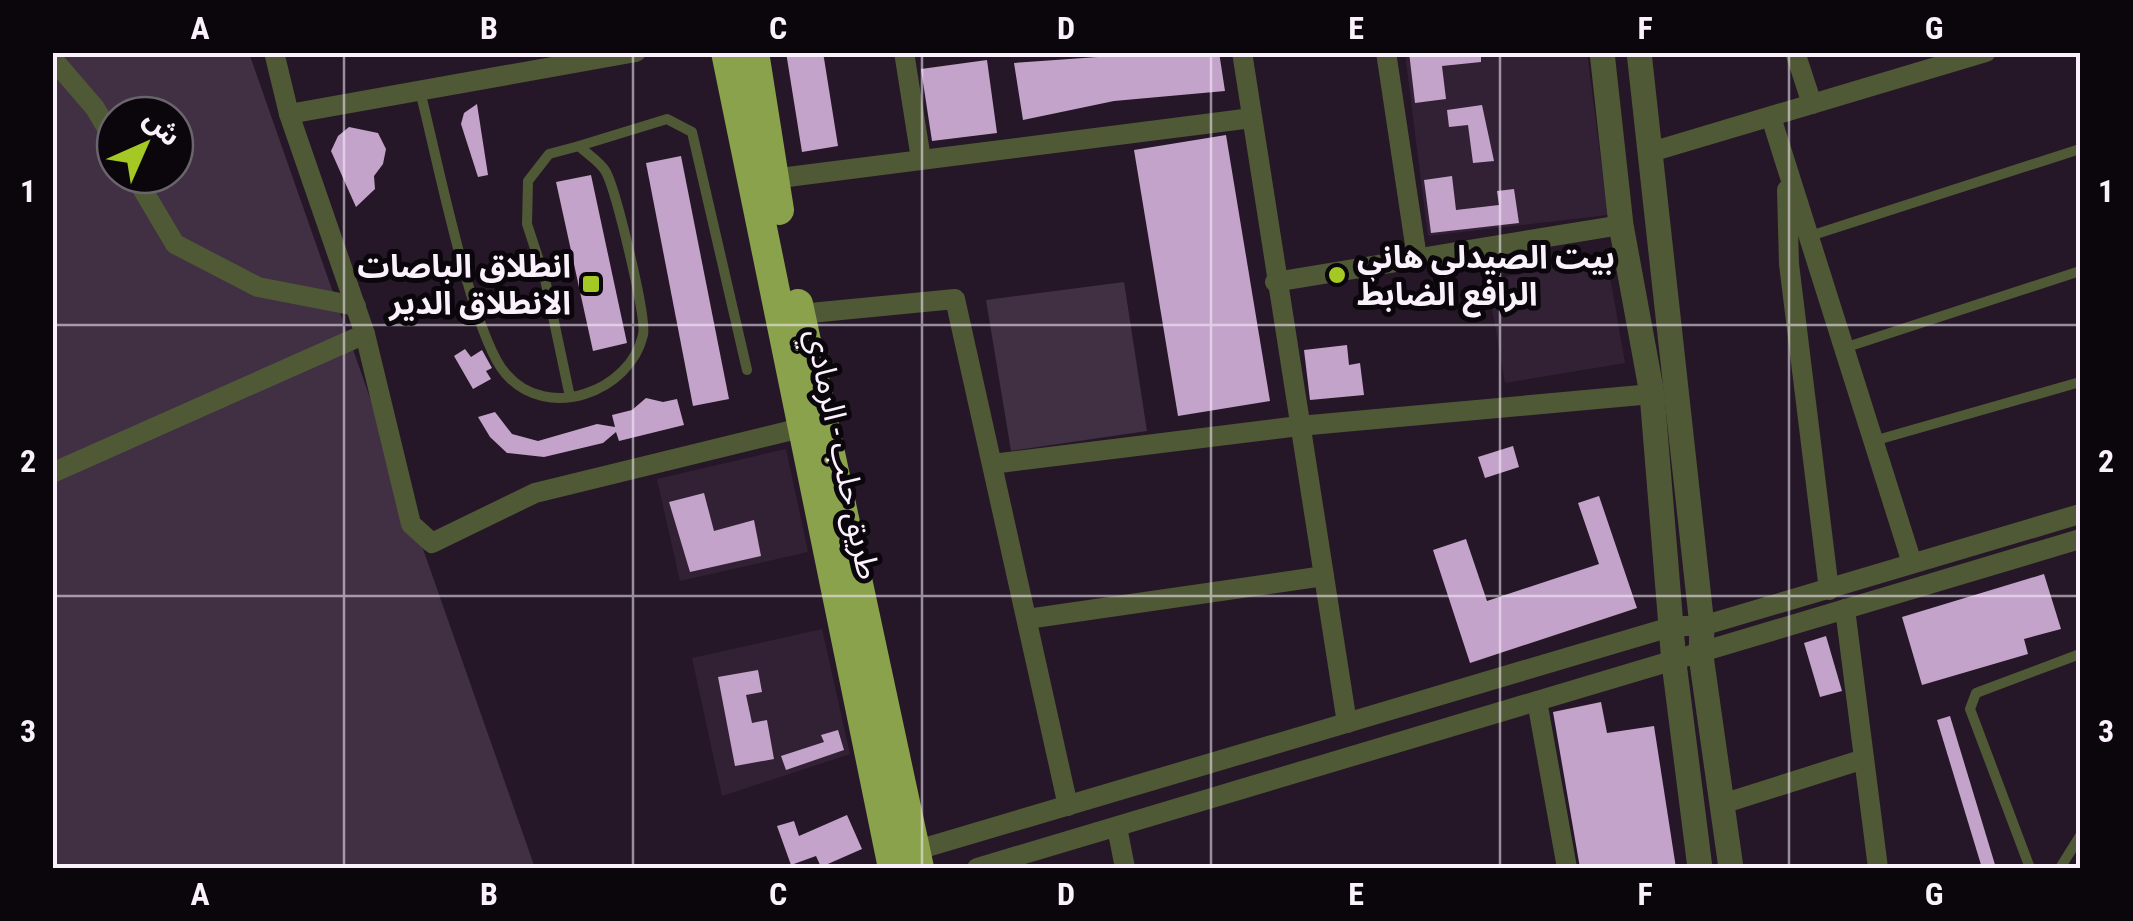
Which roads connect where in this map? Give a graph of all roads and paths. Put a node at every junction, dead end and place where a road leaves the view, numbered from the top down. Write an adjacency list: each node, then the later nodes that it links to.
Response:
1 (274, 52): 16 (street)
2 (636, 52): 13 (street)
3 (726, 52): 40 (highway, طريق حلب - الرمادي)
4 (754, 52): 24 (highway, طريق حلب - الرمادي)
5 (904, 52): 22 (street)
6 (1242, 52): 18 (street)
7 (1386, 52): 28 (street)
8 (1602, 52): 26 (street)
9 (1639, 52): 21 (street)
10 (1795, 52): 14 (street)
11 (1986, 52): 14 (street)
12 (52, 58): 15 (street)
13 (420, 90): 16 (street); 38 (lane)
14 (1812, 104): 17 (street)
15 (95, 107)
16 (289, 114): 31 (street)
17 (1771, 116): 21 (street); 23 (street)
18 (1252, 118): 22 (street); 30 (street)
19 (578, 146): 35 (lane); 38 (lane); 38 (lane)
20 (2080, 149): 27 (lane)
21 (1651, 152): 52 (street)
22 (922, 158): 24 (street)
23 (1786, 167): 27 (street); 48 (street)
24 (772, 179): 32 (highway, طريق حلب - الرمادي)
25 (146, 195): 31 (street)
26 (1621, 225): 28 (street); 37 (street)
27 (1810, 236): 34 (street)
28 (1417, 258): 30 (street)
29 (2080, 271): 34 (lane)
30 (1275, 282): 39 (street)
31 (356, 306): 33 (street)
32 (800, 314): 42 (street); 63 (highway, طريق حلب - الرمادي)
33 (365, 334): 40 (street); 43 (street)
34 (1844, 348): 41 (street)
35 (746, 370)
36 (2080, 382): 41 (lane)
37 (1652, 394): 39 (street); 51 (street)
38 (570, 397)
39 (1299, 426): 42 (street); 47 (street)
40 (802, 428): 63 (highway, طريق حلب - الرمادي)
41 (1870, 442): 46 (street)
42 (992, 464): 50 (street)
43 (52, 473)
44 (2080, 514): 46 (street)
45 (2080, 540): 49 (street)
46 (1912, 563): 48 (street)
47 (1324, 576): 50 (street); 57 (street)
48 (1829, 590): 52 (street)
49 (1845, 610): 54 (street); 58 (street)
50 (1027, 619): 60 (street)
51 (1674, 626): 52 (street); 55 (street); 57 (street)
52 (1702, 626): 54 (street)
53 (2080, 654): 70 (lane)
54 (1702, 656): 55 (street); 59 (street)
55 (1674, 663): 56 (street); 67 (street)
56 (1538, 702): 61 (street); 66 (street)
57 (1348, 723): 60 (street)
58 (1864, 759): 59 (street); 69 (street)
59 (1722, 804): 68 (street)
60 (1068, 806): 63 (street)
61 (1117, 827): 64 (street); 65 (street)
62 (2080, 836): 71 (lane)
63 (905, 861)
64 (977, 868)
65 (1124, 868)
66 (1567, 868)
67 (1700, 868)
68 (1730, 868)
69 (1878, 868)
70 (2030, 868)
71 (2060, 868)

